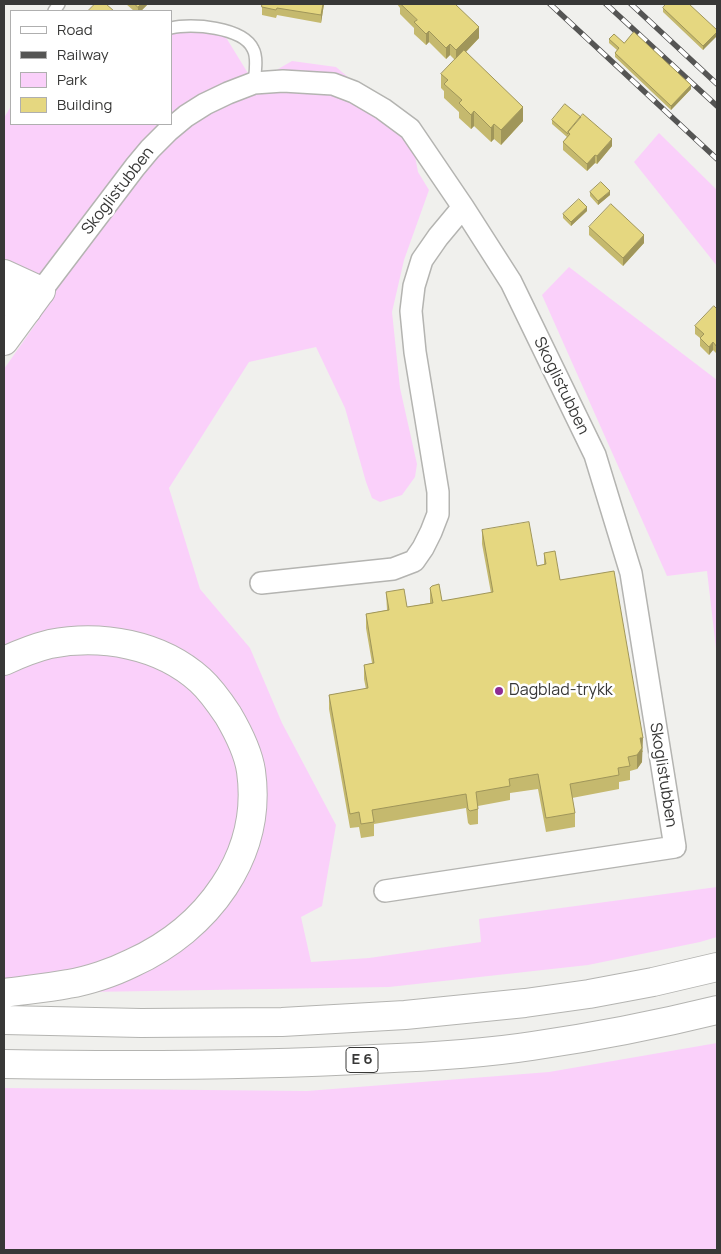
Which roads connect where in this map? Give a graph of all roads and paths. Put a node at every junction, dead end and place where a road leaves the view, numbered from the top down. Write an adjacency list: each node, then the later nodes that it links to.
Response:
1 (172, 28): 2 (lane)
2 (254, 83): 3 (street, Skoglistubben); 5 (street, Skoglistubben)
3 (463, 207): 7 (street); 9 (street, Skoglistubben)
4 (4, 274): 5 (main road)
5 (24, 300): 6 (main road)
6 (4, 342)
7 (261, 583)
8 (4, 661): 11 (main road)
9 (386, 891)
10 (717, 967): 13 (main road)
11 (4, 993)
12 (717, 1010): 14 (main road, E 6)
13 (4, 1020)
14 (4, 1064)

